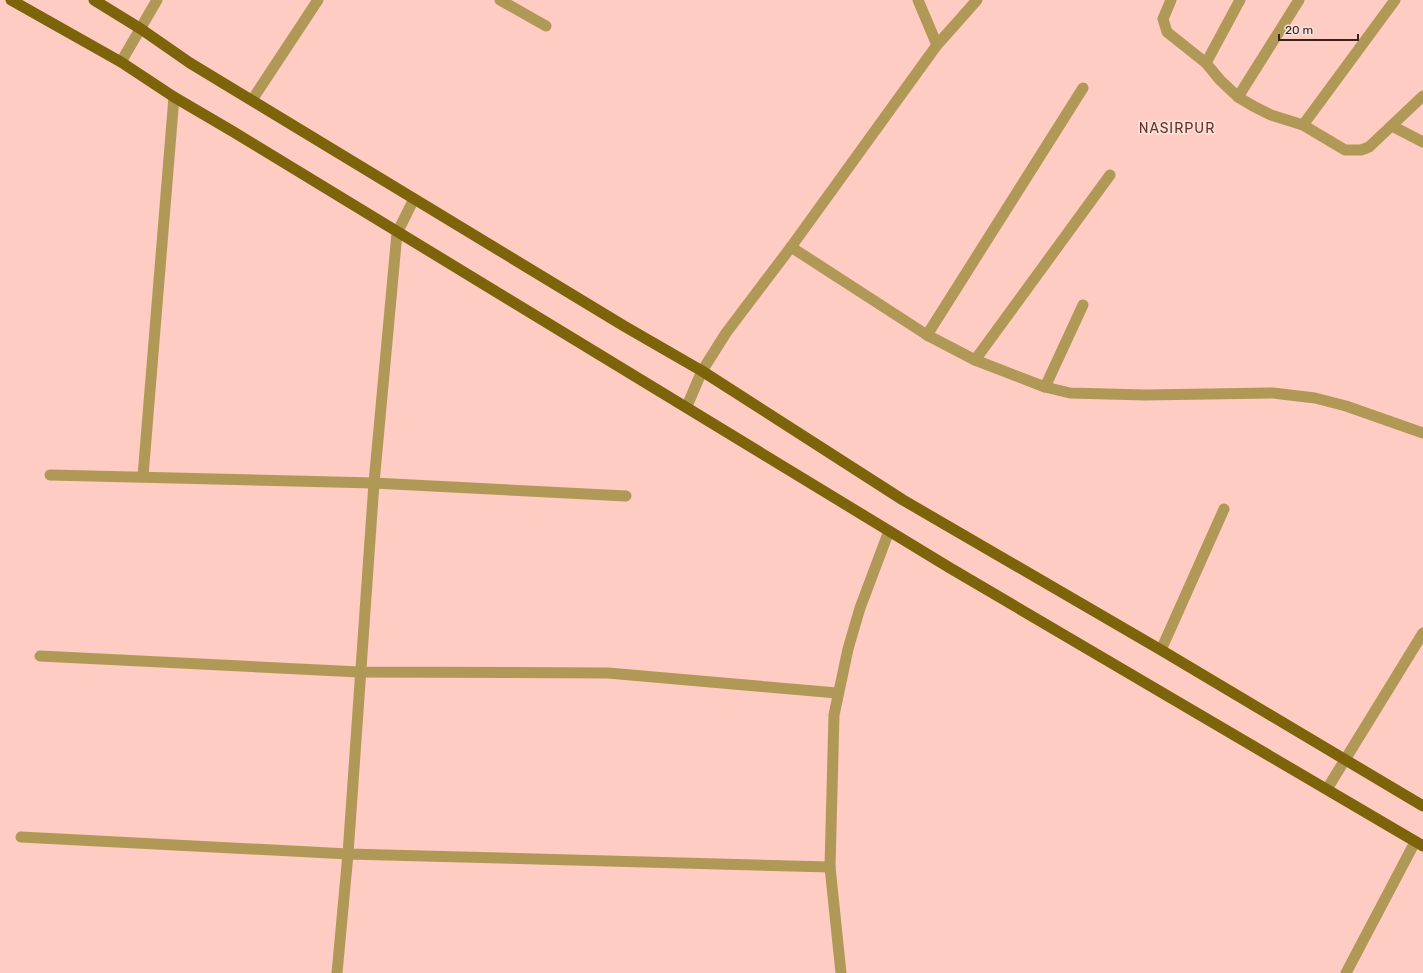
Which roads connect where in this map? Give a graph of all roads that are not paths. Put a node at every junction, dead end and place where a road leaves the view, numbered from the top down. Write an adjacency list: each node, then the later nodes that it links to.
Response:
1 (11, 0): 15 (main road)
2 (94, 0): 13 (main road)
3 (157, 0): 13 (street)
4 (318, 0): 21 (street)
5 (500, 0): 12 (street)
6 (918, 0): 14 (street)
7 (977, 0): 14 (street)
8 (1171, 0): 16 (street)
9 (1240, 0): 16 (street)
10 (1299, 0): 20 (street)
11 (1395, 0): 22 (street)
12 (546, 26)
13 (141, 29): 15 (street); 21 (main road)
14 (937, 45): 28 (street)
15 (121, 62): 19 (main road)
16 (1206, 63): 20 (street)
17 (1083, 88): 30 (street)
18 (1423, 96): 23 (street)
19 (174, 97): 27 (main road); 37 (street)
20 (1238, 97): 22 (street)
21 (252, 100): 26 (main road)
22 (1302, 125): 23 (street)
23 (1392, 126): 24 (street)
24 (1423, 142)
25 (1110, 175): 31 (street)
26 (414, 199): 27 (street); 32 (main road)
27 (397, 233): 34 (main road); 38 (street)
28 (791, 248): 30 (street); 32 (street)
29 (1083, 305): 33 (street)
30 (927, 335): 31 (street)
31 (975, 360): 33 (street)
32 (702, 371): 34 (street); 43 (main road)
33 (1045, 387): 35 (street)
34 (687, 406): 41 (main road)
35 (1423, 433)
36 (50, 475): 37 (street)
37 (143, 476): 38 (street)
38 (374, 483): 39 (street); 45 (street)
39 (626, 496)
40 (1224, 509): 43 (street)
41 (889, 531): 46 (street); 48 (main road)
42 (1423, 633): 47 (street)
43 (1161, 650): 47 (main road)
44 (40, 656): 45 (street)
45 (359, 672): 46 (street); 52 (street)
46 (837, 693): 53 (street)
47 (1345, 759): 48 (street); 49 (main road)
48 (1327, 789): 51 (main road)
49 (1423, 806)
50 (20, 837): 52 (street)
51 (1419, 844): 56 (street)
52 (348, 854): 53 (street); 54 (street)
53 (830, 867): 55 (street)
54 (337, 973)
55 (841, 973)
56 (1346, 973)

